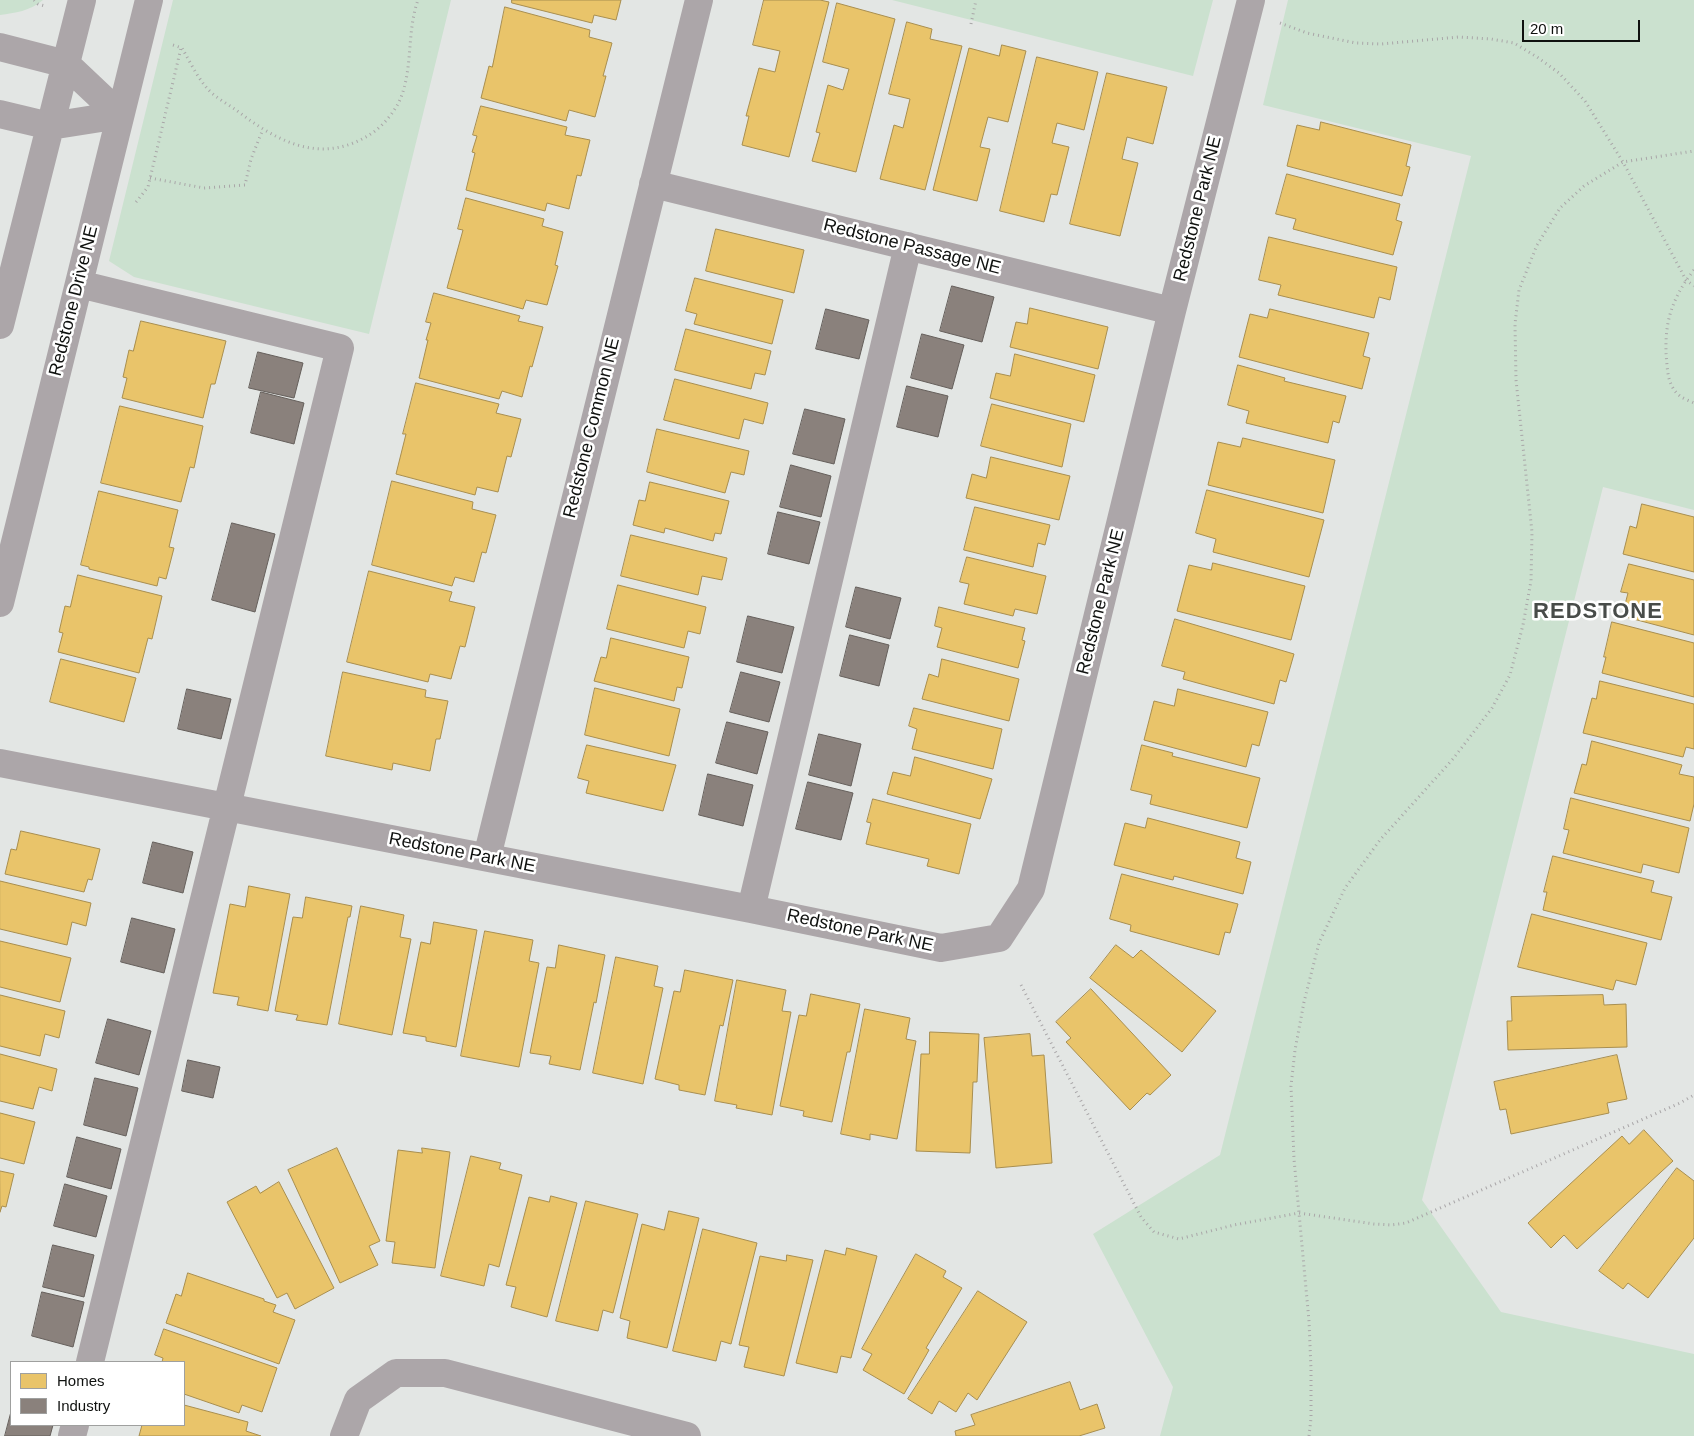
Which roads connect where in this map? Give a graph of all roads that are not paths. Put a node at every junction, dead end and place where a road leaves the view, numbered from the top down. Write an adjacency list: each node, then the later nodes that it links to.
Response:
1 (82, 0): 6 (street)
2 (148, 0): 8 (street, Redstone Drive NE)
3 (699, 0): 10 (street, Redstone Common NE)
4 (1251, 0): 13 (street, Redstone Park NE)
5 (0, 47): 6 (street)
6 (66, 64): 8 (street); 9 (street)
7 (0, 114): 9 (street)
8 (120, 115): 9 (street); 12 (street, Redstone Drive NE)
9 (50, 126): 14 (street)
10 (652, 184): 11 (street, Redstone Passage NE); 18 (street, Redstone Common NE)
11 (908, 246): 13 (street, Redstone Passage NE); 19 (street)
12 (79, 284): 15 (street, Redstone Drive NE); 17 (street)
13 (1172, 311): 19 (street, Redstone Park NE)
14 (0, 325)
15 (0, 603)
16 (0, 763): 17 (street, Redstone Park NE)
17 (227, 807): 18 (street, Redstone Park NE); 20 (street)
18 (487, 857): 19 (street, Redstone Park NE)
19 (751, 909)
20 (90, 1361)
21 (344, 1436): 22 (street)
22 (687, 1436)

